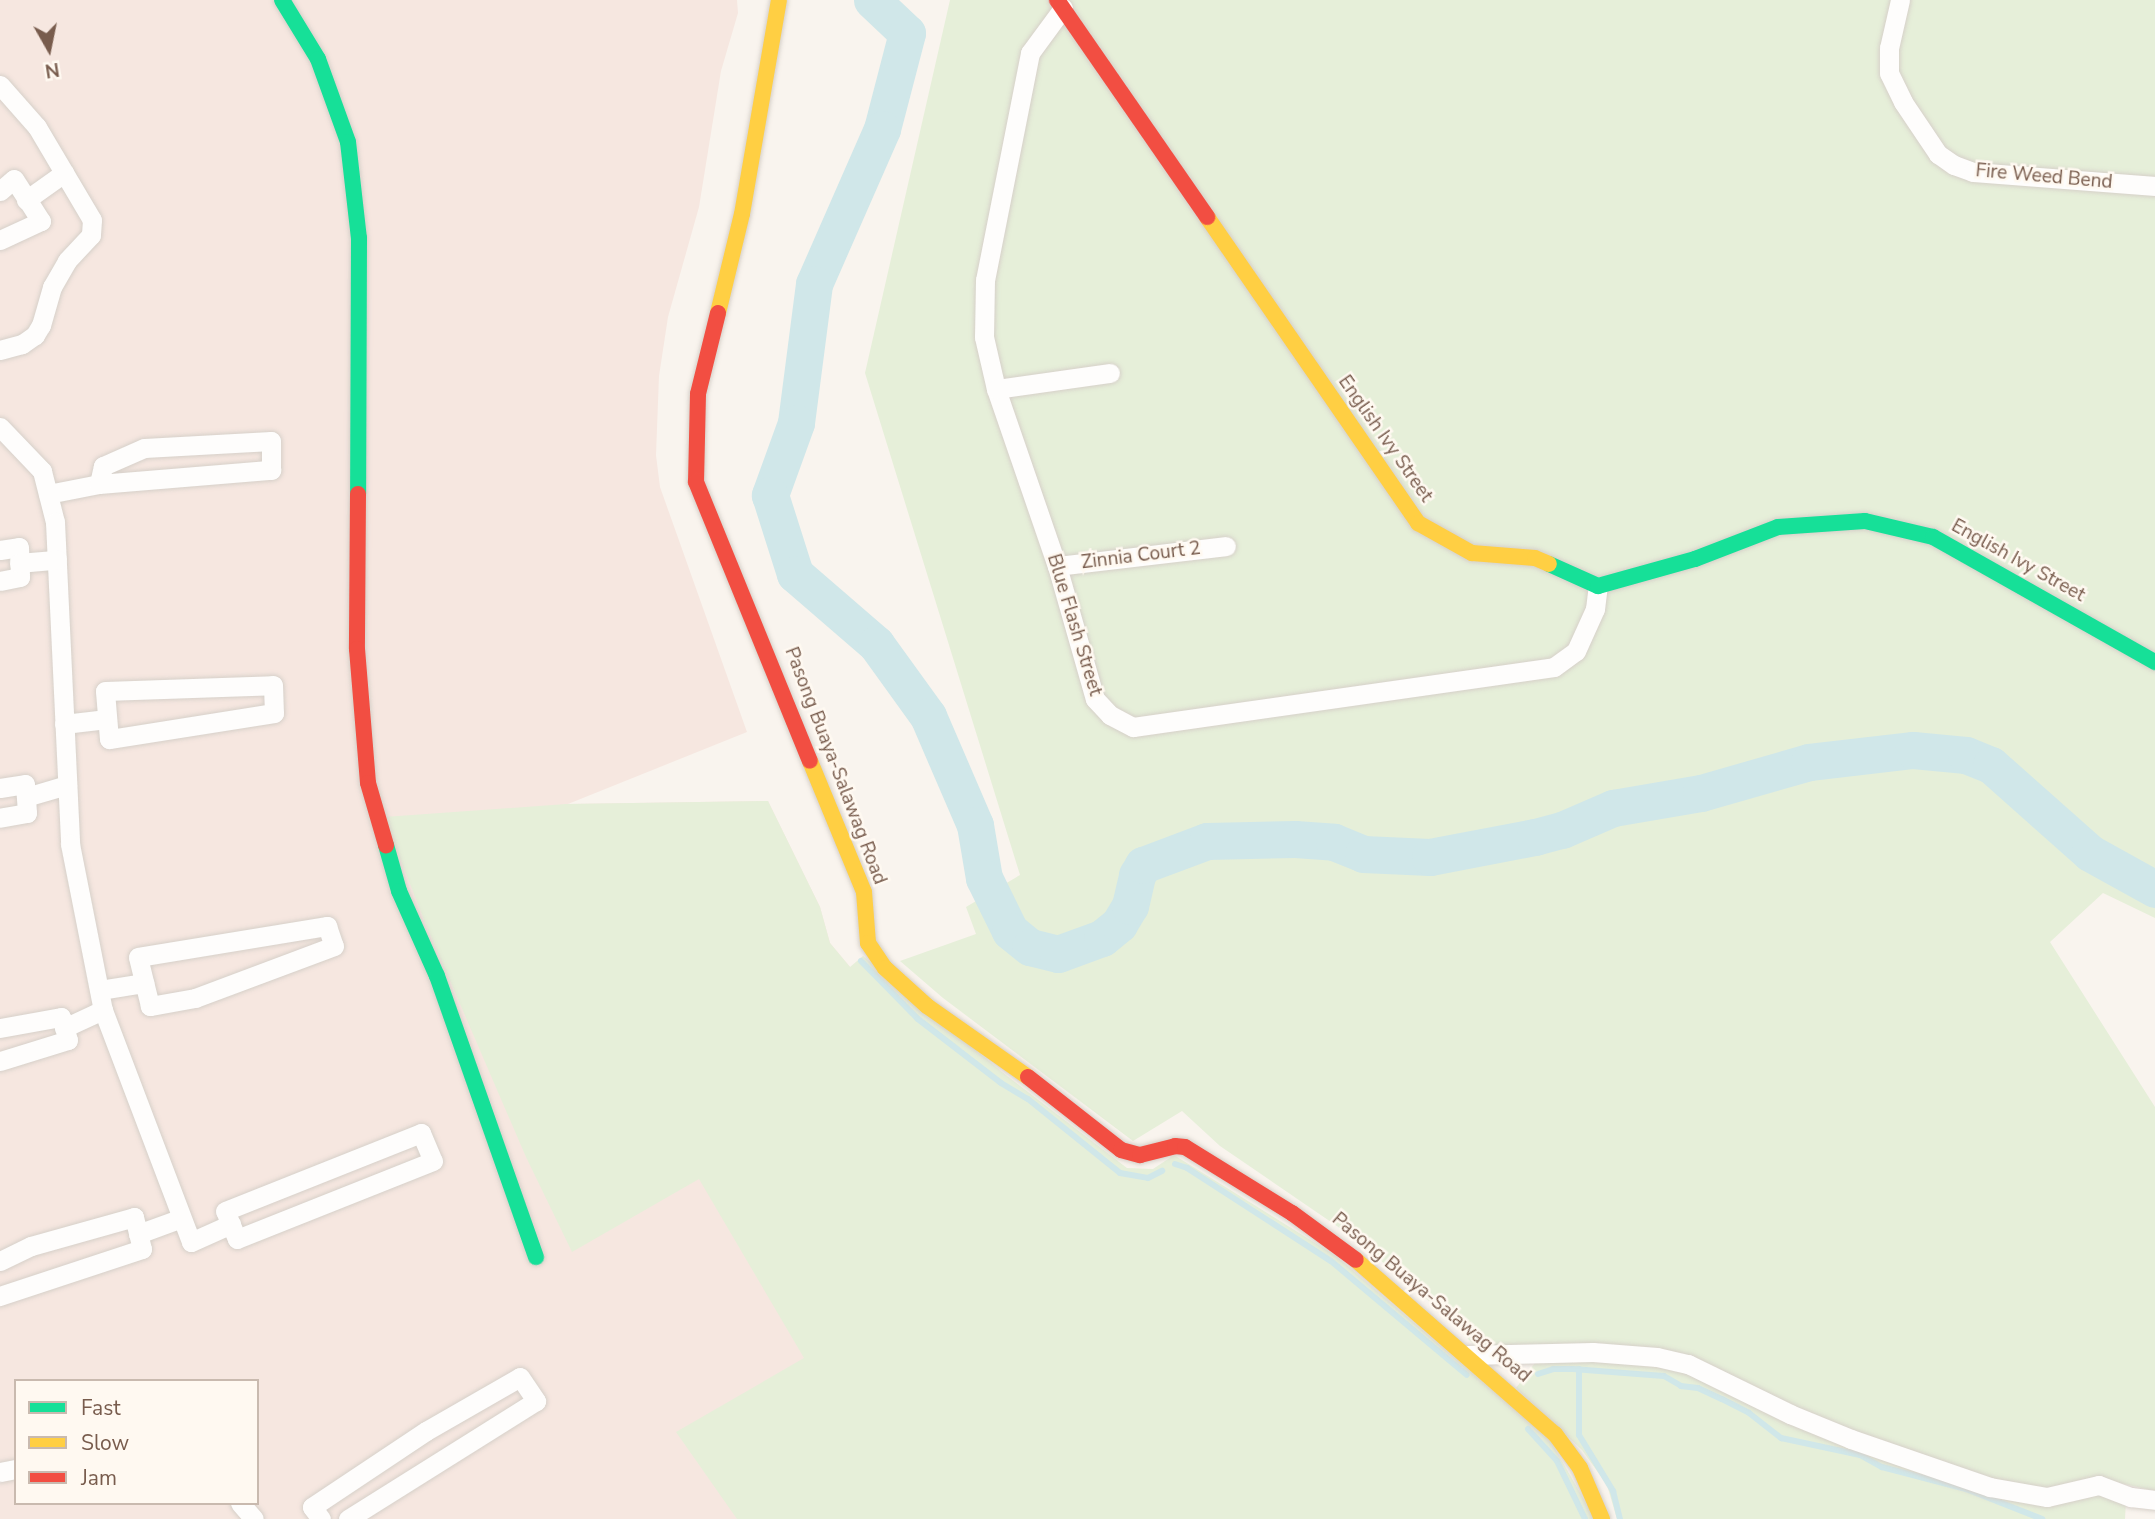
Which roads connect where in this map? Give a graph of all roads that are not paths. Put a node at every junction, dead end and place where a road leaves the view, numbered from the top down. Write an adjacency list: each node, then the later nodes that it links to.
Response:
1 (282, 0): 40 (street)
2 (779, 0): 43 (street, Pasong Buaya-Salawag Road)
3 (1900, 0): 7 (street, Fire Weed Bend)
4 (1060, 4): 13 (street, Blue Flash Street); 23 (street, English Ivy Street)
5 (0, 85): 6 (street)
6 (65, 173): 9 (street); 11 (street)
7 (2155, 186)
8 (0, 191): 9 (street)
9 (26, 200): 10 (street)
10 (0, 240)
11 (0, 350)
12 (1110, 373): 13 (street)
13 (996, 390): 21 (street, Blue Flash Street)
14 (0, 426): 16 (street)
15 (99, 484): 15 (street); 16 (street)
16 (48, 494): 19 (street)
17 (1226, 545): 21 (street, Zinnia Court 2)
18 (0, 550): 20 (street)
19 (57, 560): 20 (street); 26 (street)
20 (19, 563): 22 (street)
21 (1056, 566): 23 (street, Blue Flash Street)
22 (0, 580)
23 (1598, 586): 24 (street, English Ivy Street)
24 (2155, 662)
25 (107, 719): 25 (street); 26 (street)
26 (64, 724): 27 (street)
27 (67, 785): 29 (street); 32 (street)
28 (0, 788): 29 (street)
29 (26, 797): 30 (street)
30 (0, 818)
31 (145, 983): 31 (street); 32 (street)
32 (100, 990): 33 (street)
33 (103, 1010): 35 (street); 37 (street)
34 (0, 1028): 35 (street)
35 (64, 1028): 36 (street)
36 (0, 1061)
37 (180, 1219): 38 (street); 39 (street)
38 (231, 1224): 38 (street)
39 (138, 1234): 41 (street); 42 (street)
40 (536, 1256)
41 (0, 1261)
42 (0, 1296)
43 (1468, 1355): 44 (street); 49 (street, Pasong Buaya-Salawag Road)
44 (2155, 1500)
45 (242, 1505): 46 (street)
46 (254, 1519)
47 (321, 1519): 48 (street)
48 (348, 1519)
49 (1602, 1519)

